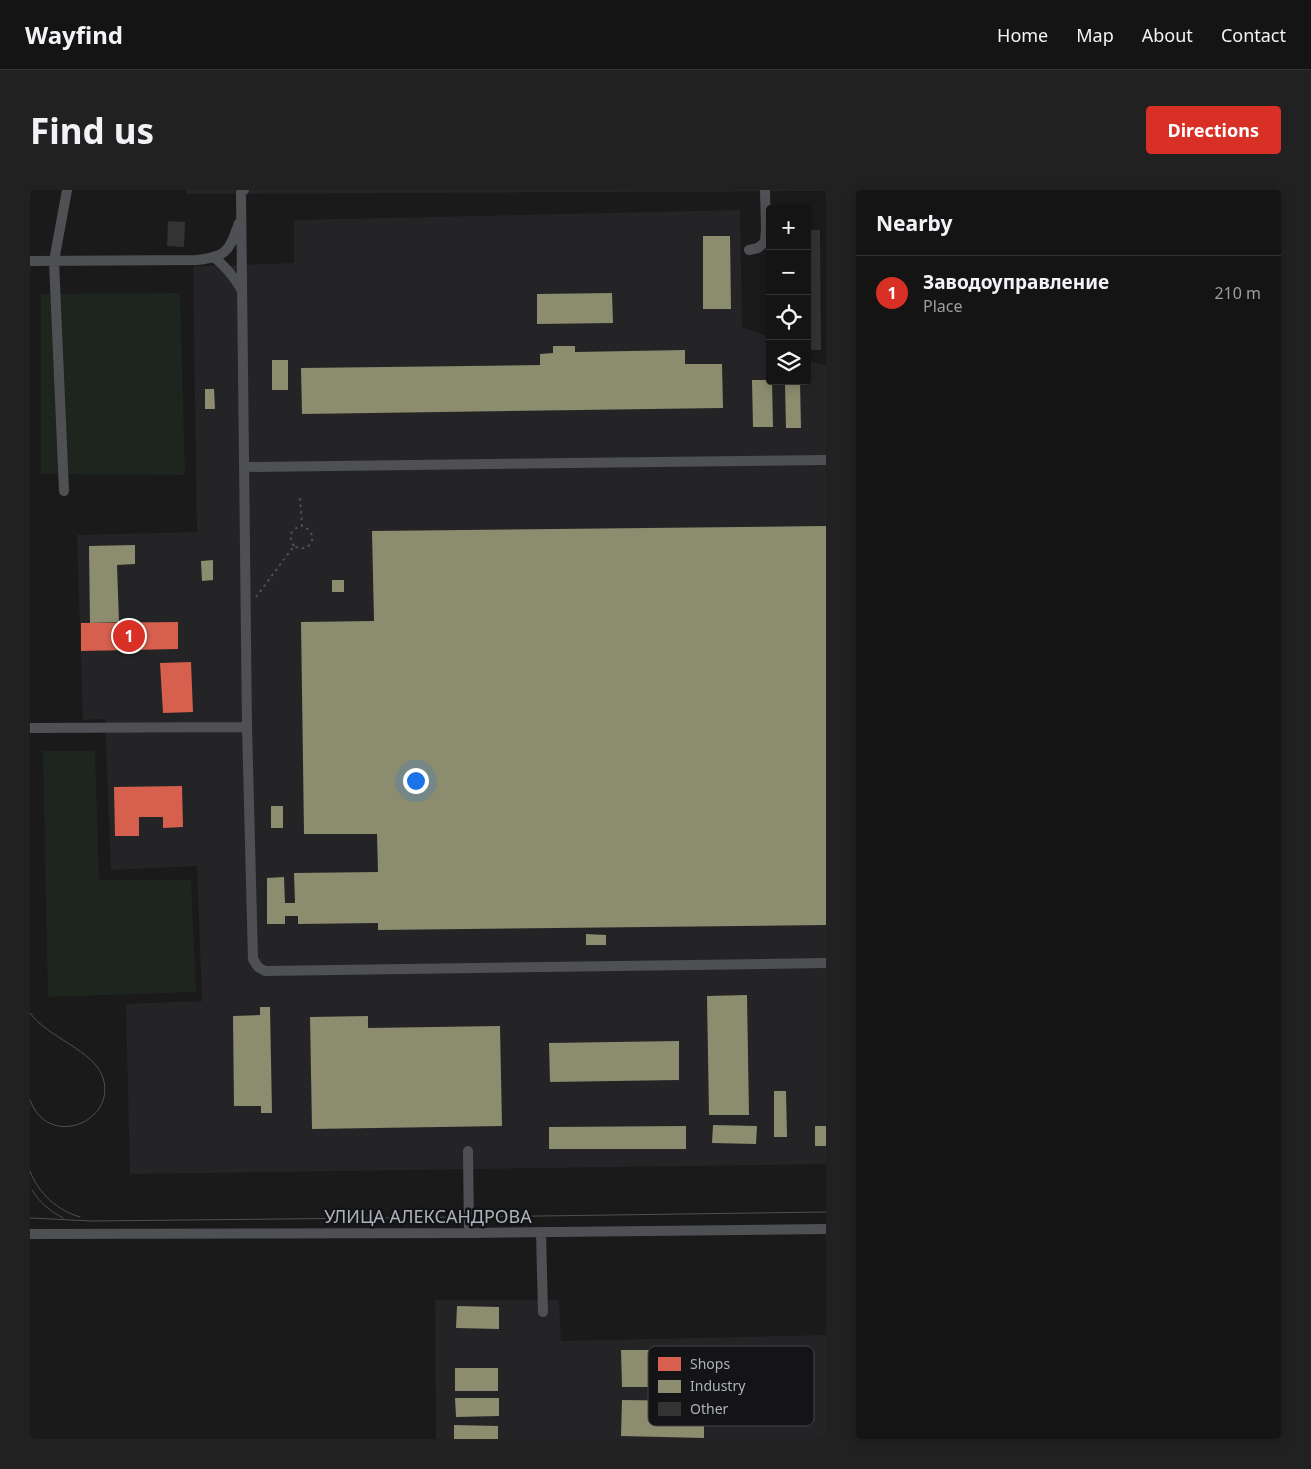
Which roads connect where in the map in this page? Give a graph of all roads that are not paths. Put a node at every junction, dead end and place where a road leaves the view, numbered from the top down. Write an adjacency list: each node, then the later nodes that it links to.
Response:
1 (67, 190): 8 (street)
2 (244, 190): 4 (street)
3 (765, 190): 5 (street)
4 (242, 217): 6 (street); 9 (street)
5 (748, 250)
6 (215, 258): 8 (street); 9 (street)
7 (30, 261): 8 (street)
8 (54, 261): 12 (street)
9 (243, 292): 11 (street)
10 (826, 460): 11 (street)
11 (245, 467): 13 (street)
12 (64, 490)
13 (247, 727): 14 (street); 15 (street)
14 (30, 728)
15 (826, 963)
16 (468, 1151): 19 (street)
17 (826, 1229): 18 (street, УЛИЦА АЛЕКСАНДРОВА)
18 (541, 1232): 19 (street, УЛИЦА АЛЕКСАНДРОВА); 21 (street)
19 (469, 1233): 20 (street, УЛИЦА АЛЕКСАНДРОВА)
20 (30, 1234)
21 (543, 1312)

